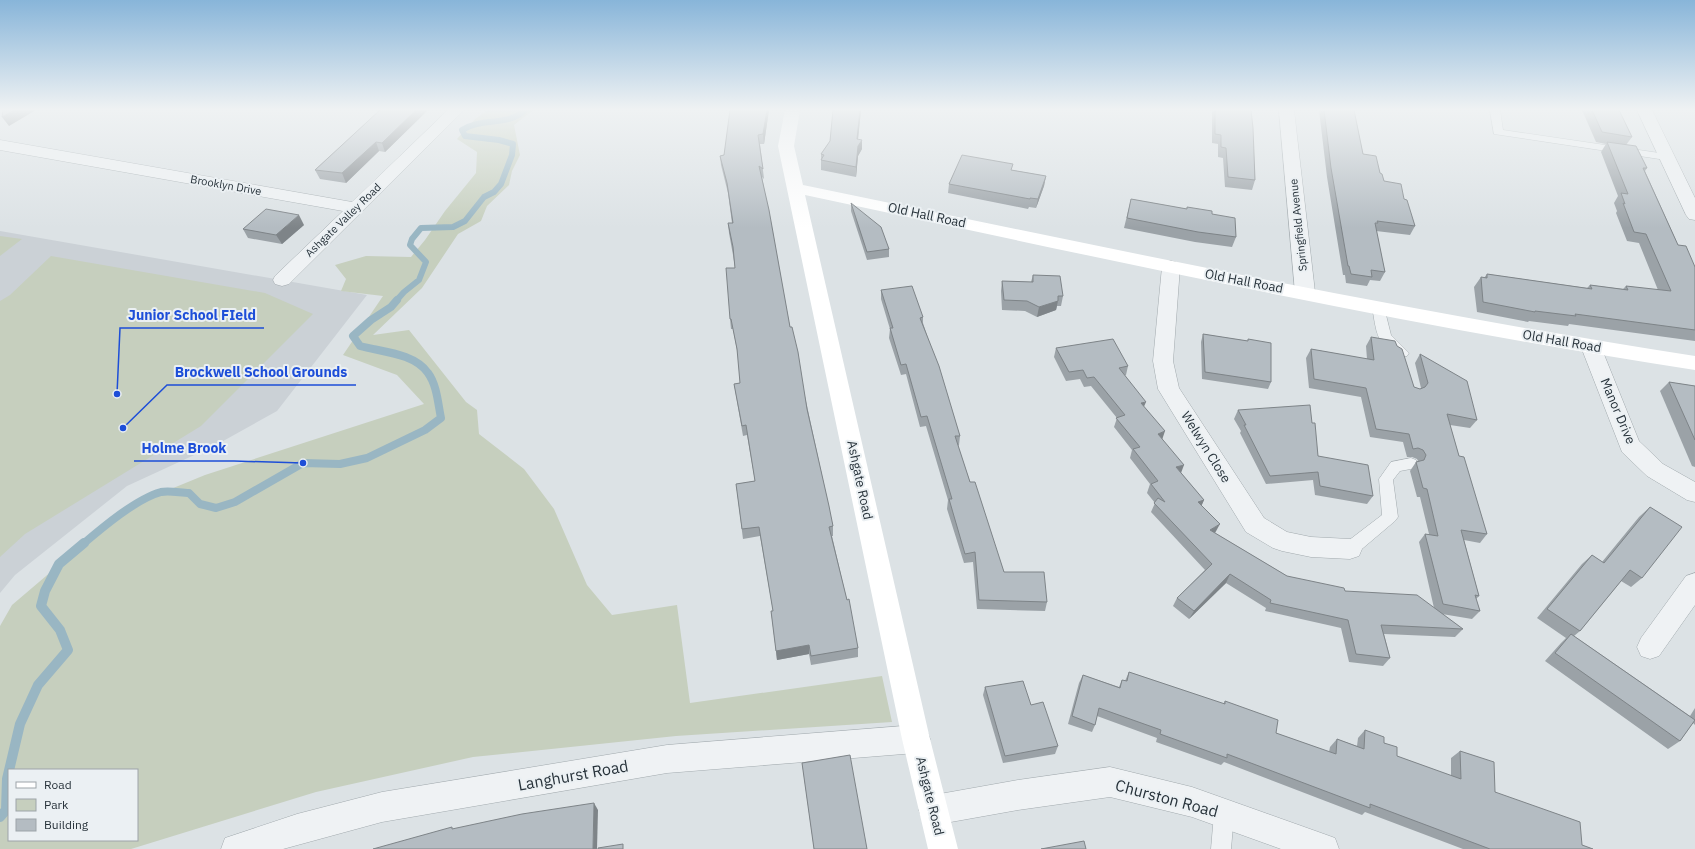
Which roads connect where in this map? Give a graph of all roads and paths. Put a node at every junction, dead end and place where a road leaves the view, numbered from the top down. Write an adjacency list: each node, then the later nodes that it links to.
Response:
1 (26, 150): 9 (street, Brooklyn Drive)
2 (416, 150): 9 (street, Ashgate Valley Road)
3 (787, 150): 8 (street, Ashgate Road)
4 (1290, 150): 13 (street, Springfield Avenue)
5 (1616, 150): 7 (lane)
6 (1663, 150): 7 (street)
7 (1666, 157): 10 (street)
8 (795, 188): 11 (street, Old Hall Road); 23 (street, Ashgate Road)
9 (356, 208): 12 (street, Ashgate Valley Road)
10 (1695, 215)
11 (1171, 267): 13 (street, Old Hall Road); 20 (street, Welwyn Close)
12 (282, 280)
13 (1305, 292): 14 (street, Old Hall Road)
14 (1378, 307): 15 (street, Old Hall Road); 16 (lane)
15 (1591, 347): 17 (street, Old Hall Road); 19 (street, Manor Drive)
16 (1406, 362)
17 (1695, 362)
18 (1411, 464): 20 (lane)
19 (1695, 493)
20 (1350, 549)
21 (1695, 584): 22 (street)
22 (1650, 647)
23 (916, 739): 24 (street, Ashgate Road); 26 (street, Langhurst Road)
24 (934, 810): 25 (street, Churston Road); 27 (street, Ashgate Road)
25 (1224, 814): 28 (lane); 29 (street, Churston Road)
26 (236, 849)
27 (943, 849)
28 (1220, 849)
29 (1324, 849)

